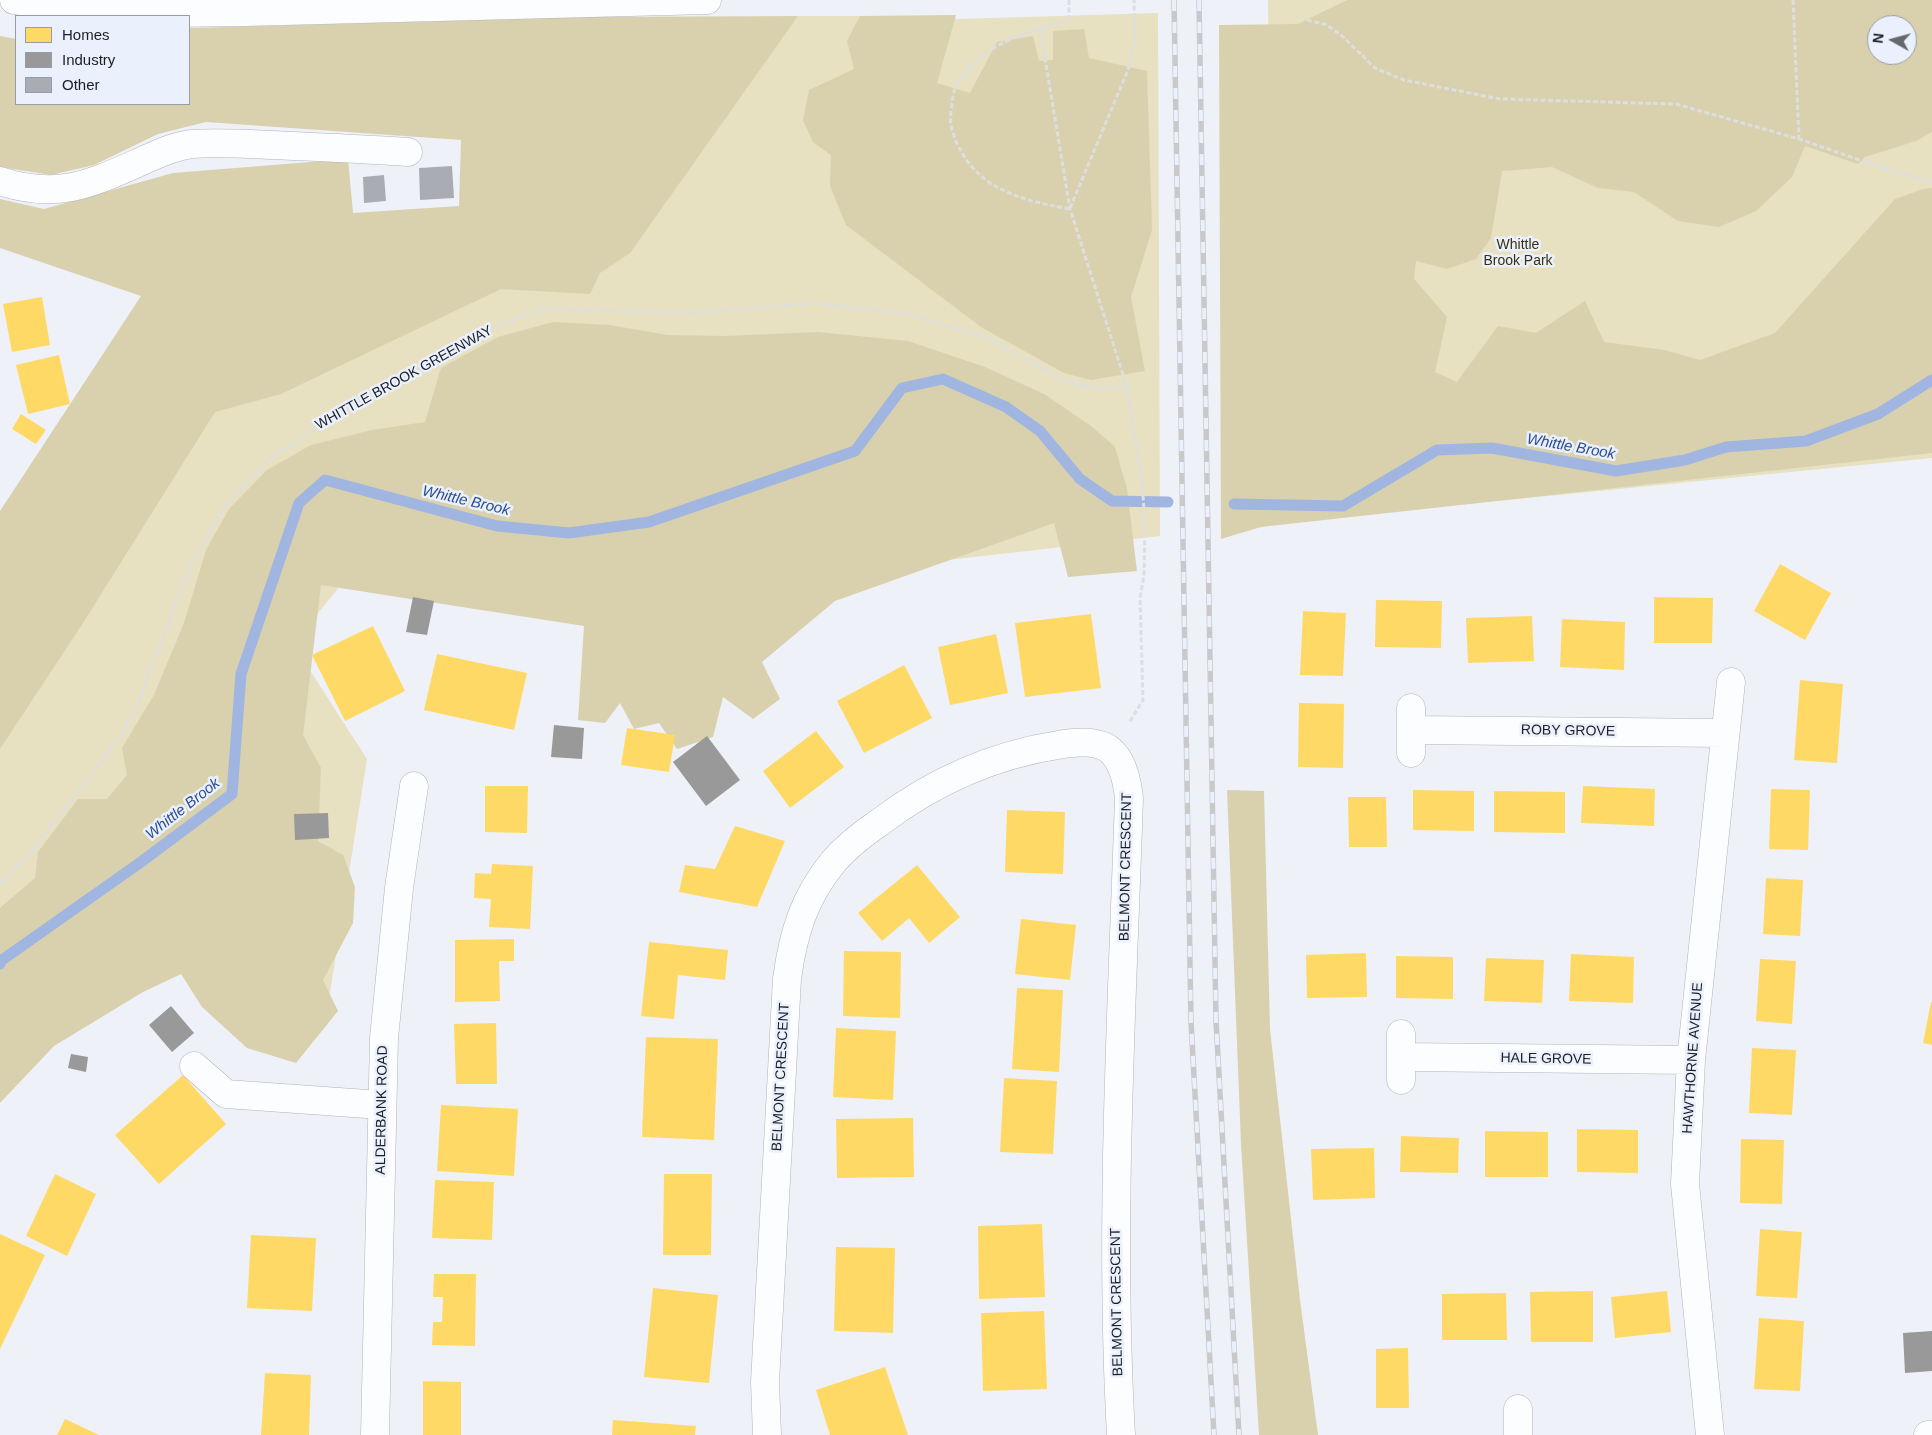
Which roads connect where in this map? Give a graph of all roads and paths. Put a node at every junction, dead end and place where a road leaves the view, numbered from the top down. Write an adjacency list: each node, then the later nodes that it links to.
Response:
1 (14, 0): 2 (street)
2 (707, 0)
3 (1069, 0): 7 (path)
4 (1134, 0): 12 (path)
5 (1793, 0): 8 (path)
6 (1307, 20): 8 (path)
7 (1040, 28): 12 (path); 12 (path)
8 (1799, 139): 11 (path)
9 (408, 152): 10 (street)
10 (0, 181)
11 (1932, 182)
12 (1070, 209): 13 (path)
13 (1127, 387): 17 (path); 19 (path, WHITTLE BROOK GREENWAY)
14 (1731, 682): 16 (street, HAWTHORNE AVENUE)
15 (1411, 730): 16 (street, ROBY GROVE)
16 (1725, 733): 21 (street, HAWTHORNE AVENUE)
17 (1112, 751): 25 (street, BELMONT CRESCENT); 26 (street, BELMONT CRESCENT)
18 (414, 786): 23 (street, ALDERBANK ROAD)
19 (0, 884)
20 (1401, 1057): 21 (street, HALE GROVE)
21 (1691, 1060): 27 (street, HAWTHORNE AVENUE)
22 (194, 1066): 23 (street)
23 (381, 1104): 24 (street, ALDERBANK ROAD)
24 (375, 1435)
25 (768, 1435)
26 (1121, 1435)
27 (1710, 1435)

